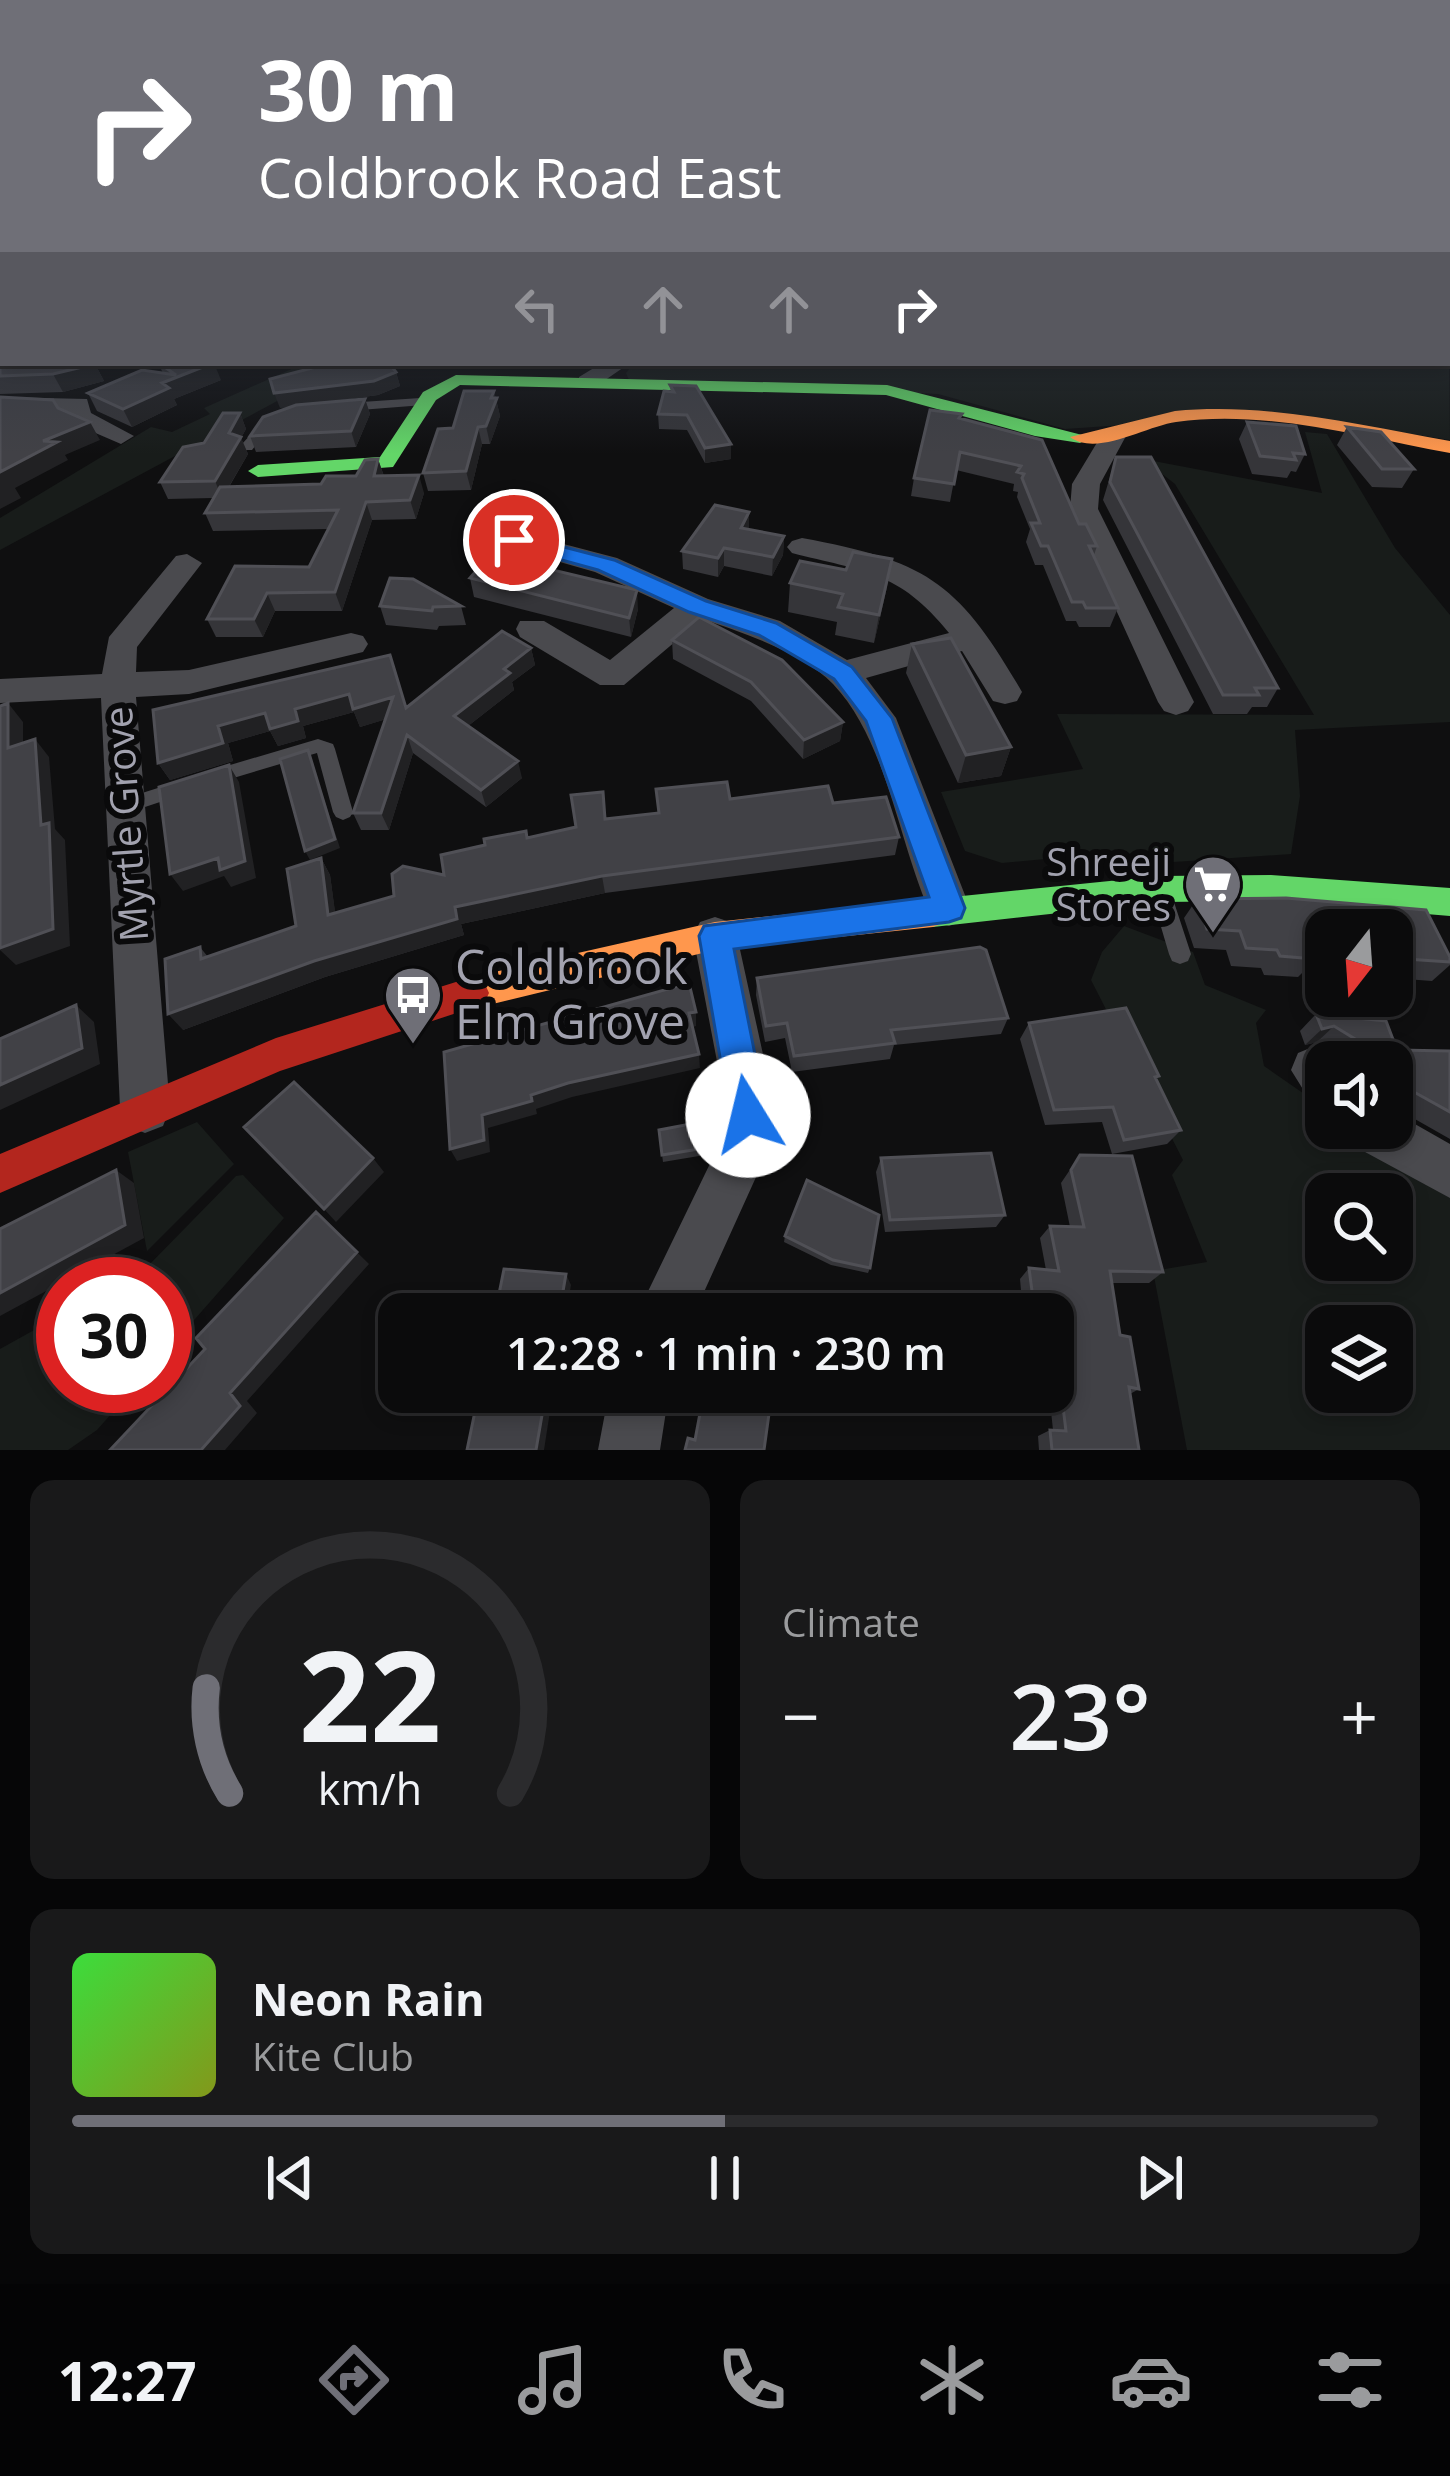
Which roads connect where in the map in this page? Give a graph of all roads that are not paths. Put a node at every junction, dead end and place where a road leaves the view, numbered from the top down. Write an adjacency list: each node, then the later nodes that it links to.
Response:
1 (613, 366): 2 (street)
2 (587, 382): 4 (street); 10 (street)
3 (105, 398): 6 (street)
4 (419, 402): 7 (lane); 12 (street)
5 (0, 404): 6 (street)
6 (78, 404): 9 (street)
7 (334, 409)
8 (273, 421): 12 (lane)
9 (121, 436)
10 (1113, 436): 11 (street); 24 (street)
11 (1450, 447)
12 (252, 459)
13 (514, 540): 16 (street)
14 (802, 547): 18 (street)
15 (187, 563): 21 (street, Myrtle Grove)
16 (697, 606): 17 (street); 20 (street)
17 (532, 629)
18 (971, 638): 20 (street); 23 (street)
19 (351, 644): 21 (street)
20 (843, 673): 29 (street)
21 (118, 688): 22 (street); 25 (street, Myrtle Grove)
22 (0, 691)
23 (1005, 692)
24 (1176, 702)
25 (124, 806): 26 (lane); 32 (street, Myrtle Grove)
26 (343, 812)
27 (1160, 889): 28 (street); 29 (street); 31 (lane)
28 (1450, 902)
29 (949, 908): 30 (street)
30 (715, 936): 32 (street); 36 (street)
31 (1180, 954)
32 (145, 1108): 35 (street)
33 (1409, 1149): 34 (street)
34 (1450, 1172)
35 (0, 1174)
36 (675, 1293)
37 (635, 1413): 38 (street)
38 (628, 1450)

